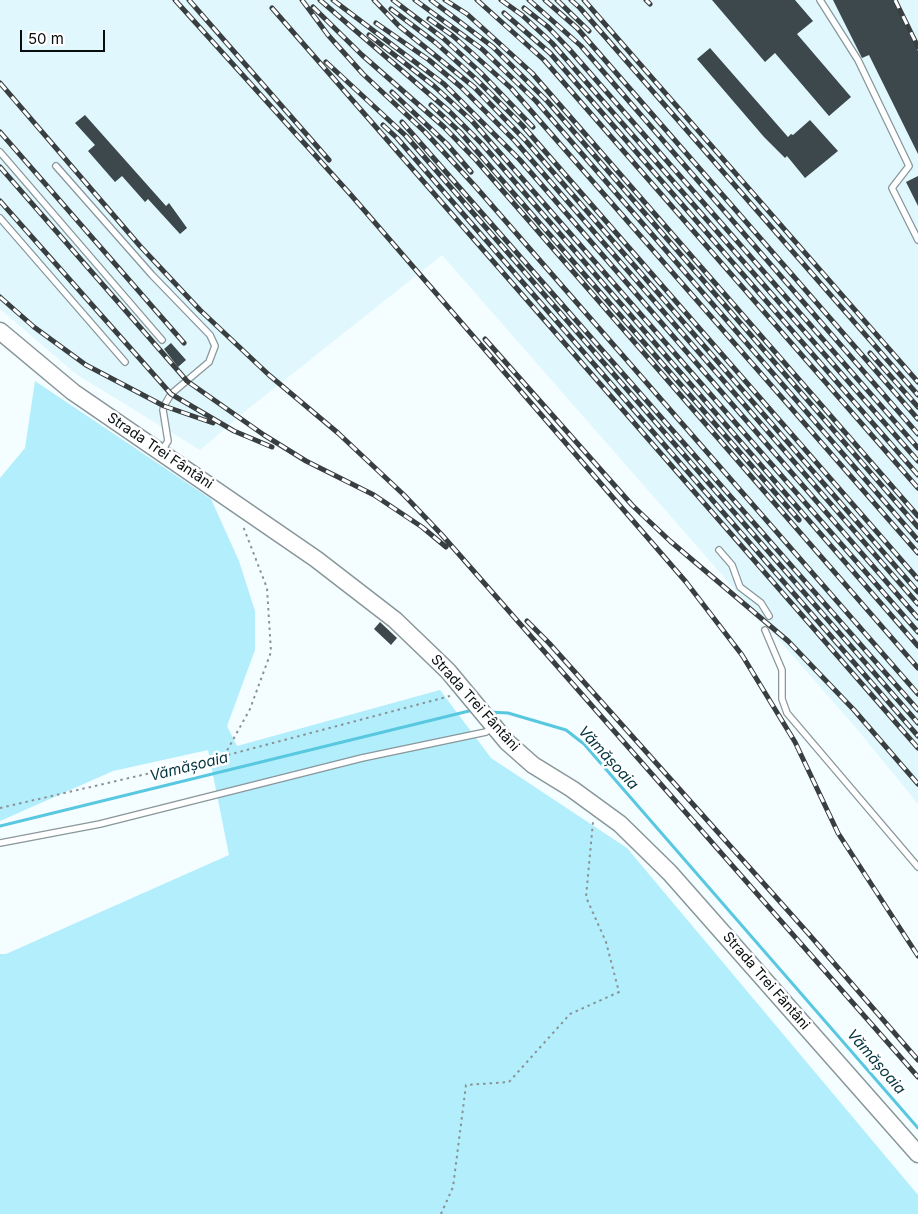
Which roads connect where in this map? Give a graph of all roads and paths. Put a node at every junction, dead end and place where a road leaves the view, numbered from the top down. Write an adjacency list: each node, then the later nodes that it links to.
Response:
1 (820, 0): 5 (lane)
2 (0, 152): 7 (lane)
3 (56, 166): 9 (lane)
4 (0, 218): 8 (lane)
5 (918, 240)
6 (0, 331): 9 (main road, Strada Trei Fântâni)
7 (162, 340)
8 (125, 362)
9 (161, 452): 10 (main road, Strada Trei Fântâni)
10 (248, 511): 14 (main road, Strada Trei Fântâni); 16 (path)
11 (719, 550): 12 (lane)
12 (769, 616)
13 (766, 630): 20 (lane)
14 (472, 698): 15 (main road, Strada Trei Fântâni); 16 (path)
15 (492, 724): 18 (main road, Strada Trei Fântâni); 19 (lane)
16 (224, 756): 17 (path)
17 (0, 808)
18 (600, 809): 21 (main road, Strada Trei Fântâni); 22 (path)
19 (0, 843)
20 (918, 867)
21 (918, 1154)
22 (441, 1214)

